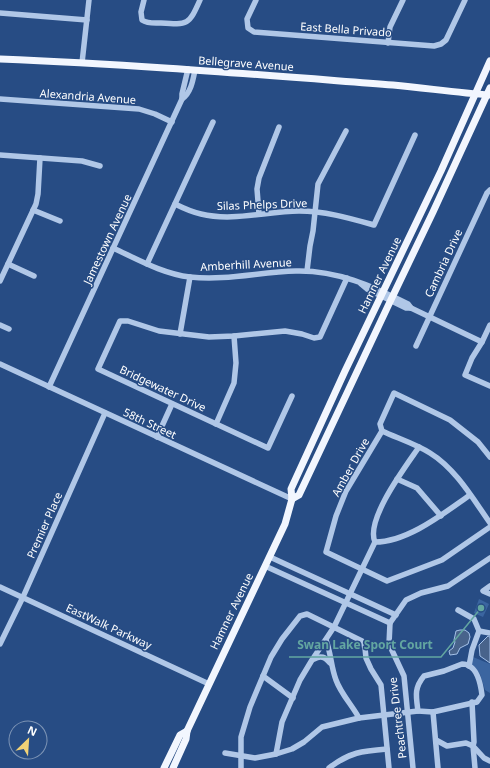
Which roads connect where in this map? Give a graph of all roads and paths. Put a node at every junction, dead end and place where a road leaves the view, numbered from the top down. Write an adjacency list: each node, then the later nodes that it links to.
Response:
1 (89, 0): 8 (street)
2 (144, 0): 3 (street)
3 (200, 0)
4 (256, 0): 9 (street, East Bella Privado)
5 (402, 0): 9 (street)
6 (465, 0): 9 (street, East Bella Privado)
7 (0, 13): 8 (street)
8 (87, 20): 12 (street)
9 (388, 42)
10 (0, 59): 12 (main road, Bellegrave Avenue)
11 (490, 61): 15 (main road, Hamner Avenue)
12 (82, 62): 13 (main road, Bellegrave Avenue)
13 (192, 69): 15 (main road, Bellegrave Avenue); 18 (street, Jamestown Avenue)
14 (490, 88): 16 (main road, Hamner Avenue)
15 (475, 94): 16 (main road, Bellegrave Avenue); 40 (main road, Hamner Avenue)
16 (488, 95): 41 (main road, Hamner Avenue)
17 (0, 99): 18 (street, Alexandria Avenue)
18 (172, 122): 32 (street, Jamestown Avenue)
19 (213, 122): 27 (street)
20 (280, 127): 30 (street)
21 (346, 132): 29 (street)
22 (415, 135): 29 (street, Silas Phelps Drive)
23 (0, 155): 24 (street)
24 (40, 158): 25 (street); 28 (street)
25 (100, 166)
26 (490, 190): 42 (street, Cambria Drive)
27 (175, 204): 30 (street, Silas Phelps Drive); 34 (street)
28 (34, 210): 31 (street); 33 (street)
29 (315, 212): 30 (street, Silas Phelps Drive); 35 (street)
30 (259, 214)
31 (60, 221)
32 (113, 248): 34 (street, Amberhill Avenue); 52 (street, Jamestown Avenue)
33 (8, 264): 36 (street); 39 (street)
34 (147, 264): 37 (street, Amberhill Avenue)
35 (307, 271): 37 (street, Amberhill Avenue); 38 (street, Amberhill Avenue)
36 (34, 276)
37 (190, 277): 46 (street)
38 (347, 278): 40 (street, Amberhill Avenue); 47 (street)
39 (0, 281)
40 (382, 294): 41 (street, Amberhill Avenue); 63 (main road, Hamner Avenue)
41 (392, 298): 42 (street, Amberhill Avenue); 63 (main road, Hamner Avenue)
42 (430, 316): 48 (street, Amberhill Avenue); 49 (street, Cambria Drive)
43 (0, 325): 45 (street)
44 (490, 326): 48 (street)
45 (9, 329)
46 (180, 334): 47 (street); 54 (street, Bridgewater Drive)
47 (234, 336): 56 (street)
48 (482, 342): 51 (street)
49 (416, 346)
50 (0, 364): 52 (street, 58th Street)
51 (490, 386)
52 (49, 387): 55 (street, 58th Street)
53 (292, 396): 56 (street, Bridgewater Drive)
54 (172, 404): 56 (street, Bridgewater Drive); 58 (street)
55 (105, 413): 58 (street, 58th Street); 76 (street, Premier Place)
56 (216, 424)
57 (382, 431): 59 (street); 60 (street, Amber Drive); 71 (street, Amber Drive)
58 (157, 437): 63 (street, 58th Street)
59 (419, 447): 61 (street); 62 (street)
60 (490, 457)
61 (397, 480): 64 (street); 67 (street)
62 (470, 495): 64 (street); 65 (street)
63 (292, 500): 68 (main road, Hamner Avenue)
64 (441, 516): 67 (street)
65 (490, 524)
66 (490, 527): 71 (street)
67 (375, 542): 71 (street)
68 (270, 557): 70 (main road, Hamner Avenue); 74 (street)
69 (490, 558): 79 (street)
70 (265, 566): 77 (street); 90 (main road, Hamner Avenue)
71 (362, 569): 74 (street)
72 (490, 586): 75 (street)
73 (0, 587): 76 (street, EastWalk Parkway)
74 (350, 594): 77 (street); 79 (street)
75 (490, 594)
76 (23, 597): 85 (street, Premier Place); 90 (street, EastWalk Parkway)
77 (346, 603): 80 (street); 81 (street)
78 (458, 610): 82 (street)
79 (396, 615): 80 (street)
80 (390, 623): 94 (street, Peachtree Drive)
81 (334, 627): 84 (street); 89 (street); 96 (street)
82 (479, 631): 83 (street); 88 (street)
83 (490, 633)
84 (326, 640): 86 (street); 87 (street)
85 (0, 644)
86 (312, 660): 87 (street); 91 (street)
87 (332, 664): 97 (street)
88 (469, 666): 92 (street); 93 (street)
89 (263, 676): 91 (street); 105 (street)
90 (209, 684): 98 (main road, Hamner Avenue)
91 (292, 698): 104 (street)
92 (472, 702): 95 (street); 101 (street)
93 (418, 711): 94 (street); 95 (street)
94 (407, 712): 96 (street); 113 (street, Peachtree Drive)
95 (433, 712): 99 (street)
96 (384, 715): 97 (street); 102 (street)
97 (359, 718): 104 (street)
98 (187, 730): 100 (main road, Hamner Avenue); 109 (main road, Hamner Avenue)
99 (436, 740): 101 (street); 114 (street)
100 (177, 742): 107 (main road, Hamner Avenue); 108 (main road)
101 (472, 746): 106 (street); 115 (street)
102 (387, 749): 111 (street); 112 (street)
103 (225, 753): 105 (street)
104 (276, 754): 105 (street)
105 (240, 756): 110 (street)
106 (490, 761)
107 (164, 768)
108 (168, 768)
109 (173, 768)
110 (241, 768)
111 (329, 768)
112 (389, 768)
113 (413, 768)
114 (438, 768)
115 (475, 768)

